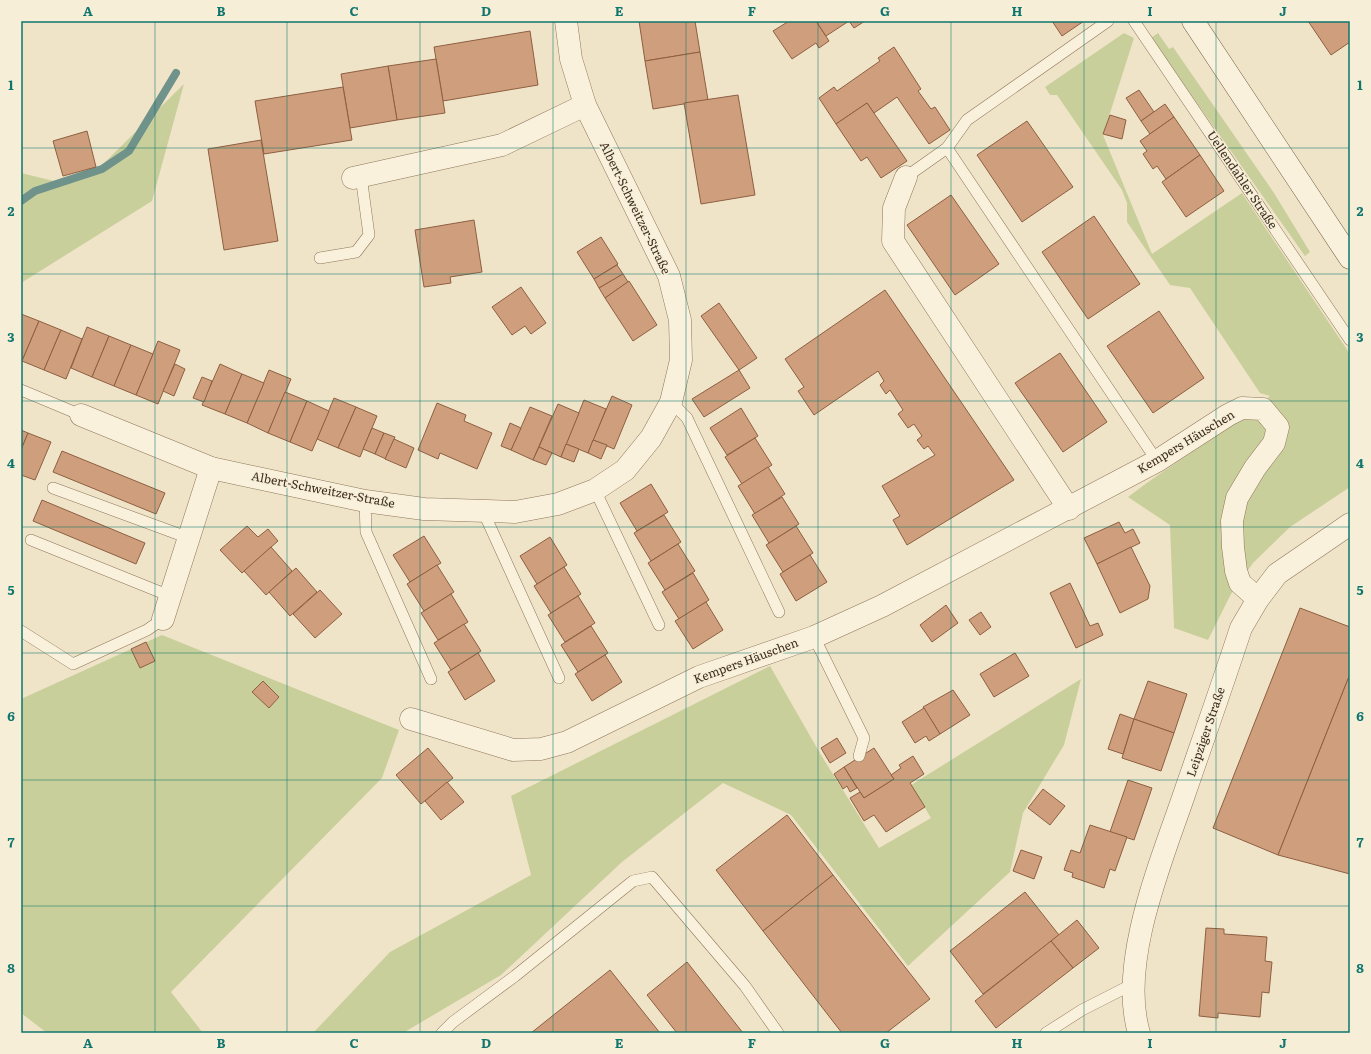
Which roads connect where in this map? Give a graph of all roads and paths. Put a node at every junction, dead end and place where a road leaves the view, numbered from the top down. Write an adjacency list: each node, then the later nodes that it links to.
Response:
1 (566, 21): 5 (street, Albert-Schweitzer-Straße)
2 (1108, 21): 6 (lane)
3 (1134, 21): 11 (lane, Uellendahler Straße)
4 (1193, 21): 10 (street)
5 (585, 105): 7 (street); 13 (street, Albert-Schweitzer-Straße)
6 (947, 148): 8 (lane); 15 (lane)
7 (357, 177): 9 (lane)
8 (906, 177): 20 (street)
9 (320, 258)
10 (1350, 258)
11 (1350, 340)
12 (21, 390): 14 (lane)
13 (671, 402): 18 (street, Albert-Schweitzer-Straße); 27 (lane)
14 (81, 415): 16 (street, Albert-Schweitzer-Straße)
15 (1157, 461): 20 (street, Kempers Häuschen); 26 (street, Kempers Häuschen)
16 (211, 468): 19 (street, Albert-Schweitzer-Straße); 23 (street)
17 (53, 488): 23 (lane)
18 (596, 490): 21 (street, Albert-Schweitzer-Straße); 29 (lane)
19 (364, 501): 21 (street, Albert-Schweitzer-Straße); 33 (lane)
20 (1069, 509): 31 (street, Kempers Häuschen)
21 (483, 512): 32 (lane)
22 (1350, 524): 26 (street, Leipziger Straße)
23 (189, 538): 25 (street)
24 (31, 540): 25 (lane)
25 (170, 596): 28 (street)
26 (1258, 599): 36 (street, Leipziger Straße)
27 (779, 612)
28 (163, 620): 30 (lane)
29 (659, 625)
30 (21, 631)
31 (814, 637): 34 (street, Kempers Häuschen); 35 (lane)
32 (559, 678)
33 (431, 679)
34 (411, 719)
35 (859, 756)
36 (1133, 984): 39 (lane); 40 (street, Leipziger Straße)
37 (442, 1033): 38 (lane)
38 (778, 1033)
39 (1046, 1033)
40 (1139, 1033)

